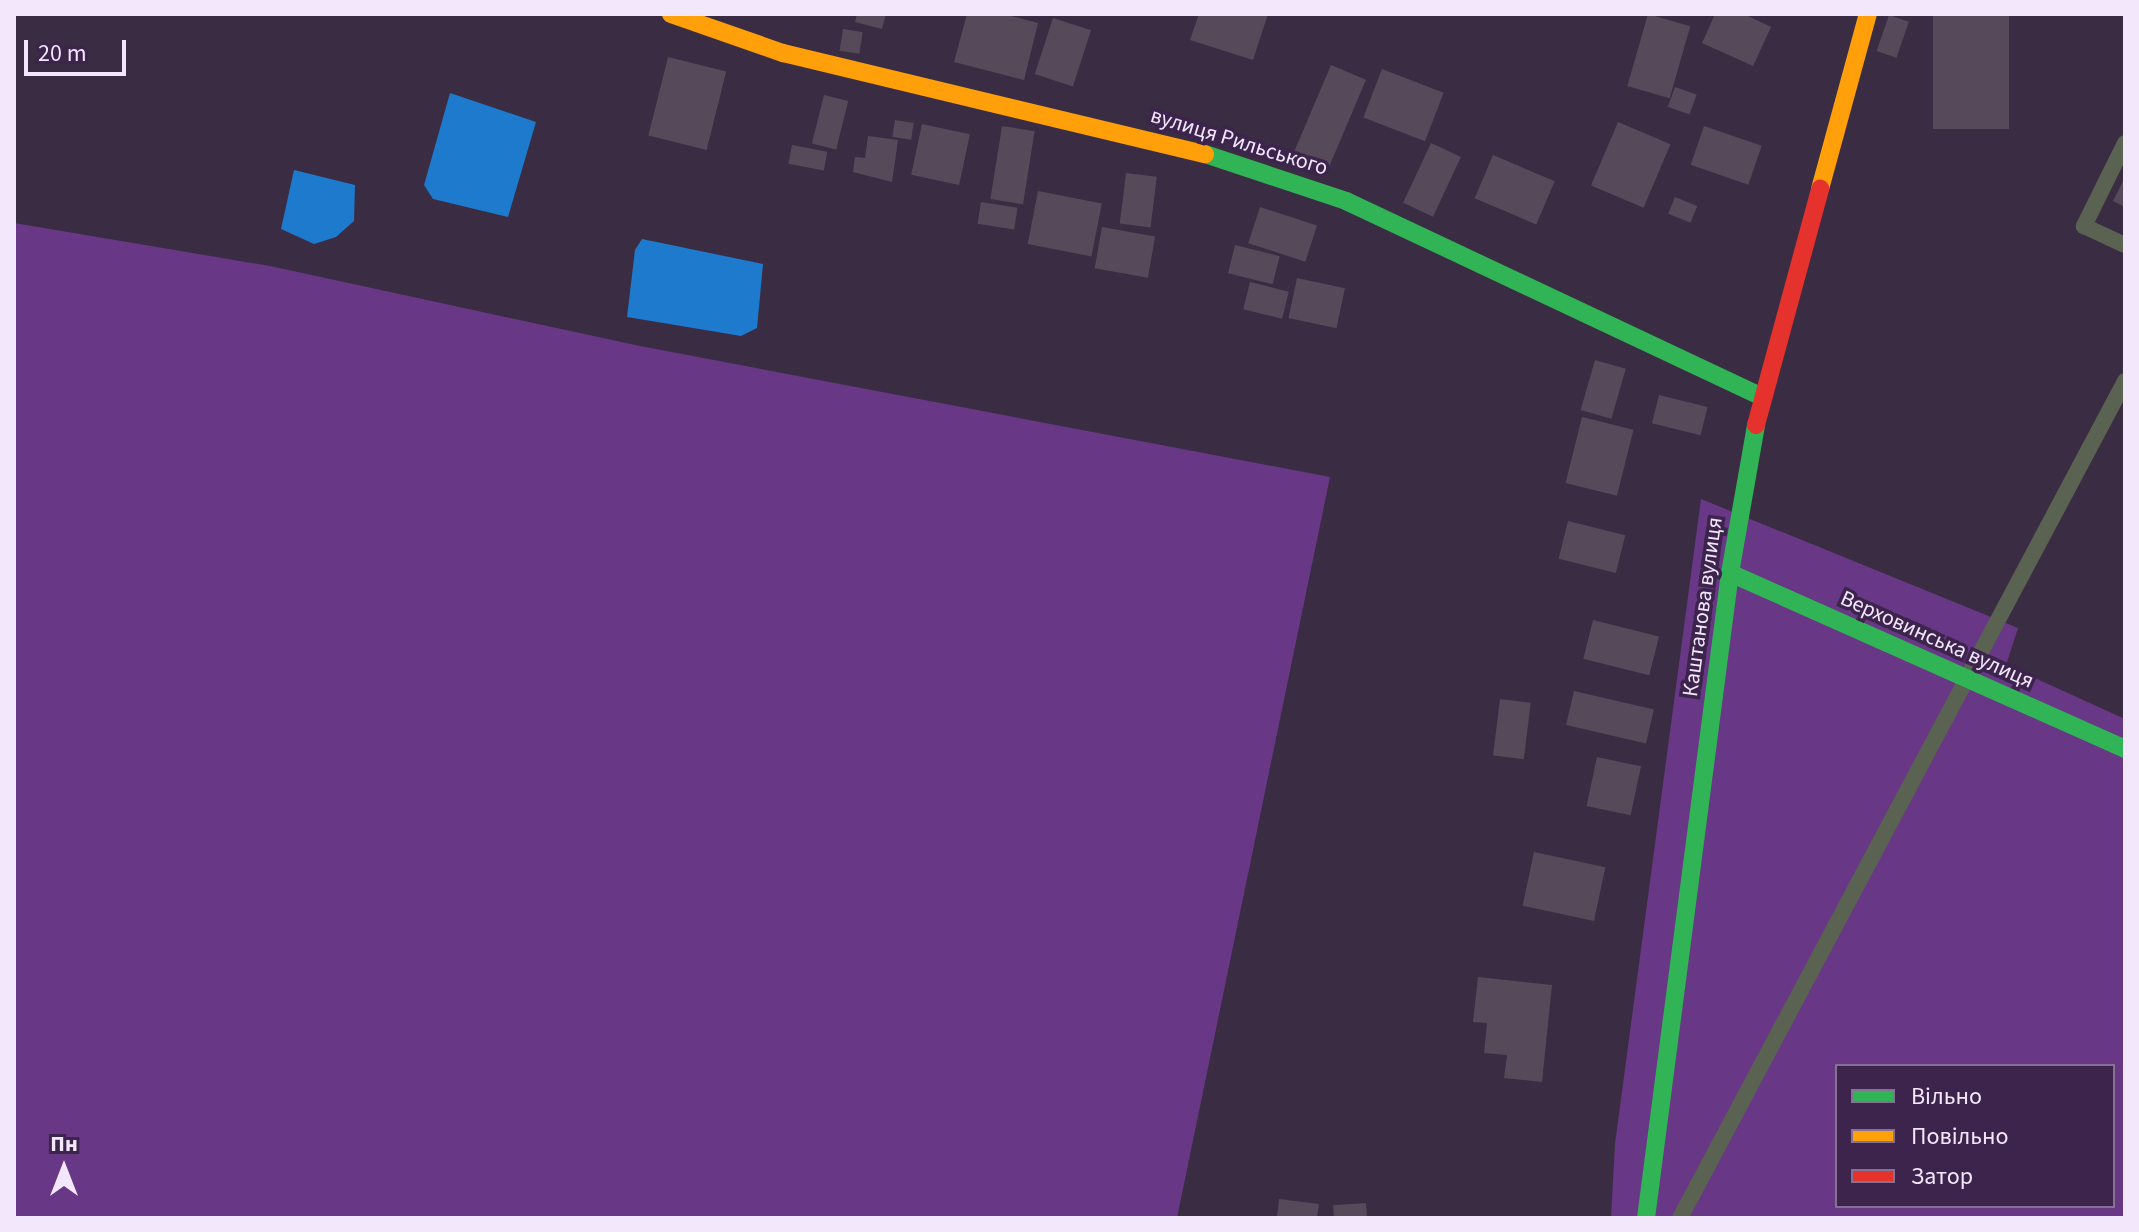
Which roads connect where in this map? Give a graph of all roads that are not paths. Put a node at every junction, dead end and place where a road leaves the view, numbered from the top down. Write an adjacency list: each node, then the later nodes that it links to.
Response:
1 (671, 14): 6 (street, вулиця Рильського)
2 (1868, 14): 6 (street, Каштанова вулиця)
3 (2125, 143): 4 (lane)
4 (2125, 245)
5 (2125, 381): 8 (lane)
6 (1763, 397): 7 (street, Каштанова вулиця)
7 (1730, 573): 8 (street, Верховинська вулиця); 10 (street, Каштанова вулиця)
8 (1966, 680): 9 (street, Верховинська вулиця); 11 (lane)
9 (2125, 749)
10 (1646, 1218)
11 (1680, 1218)

